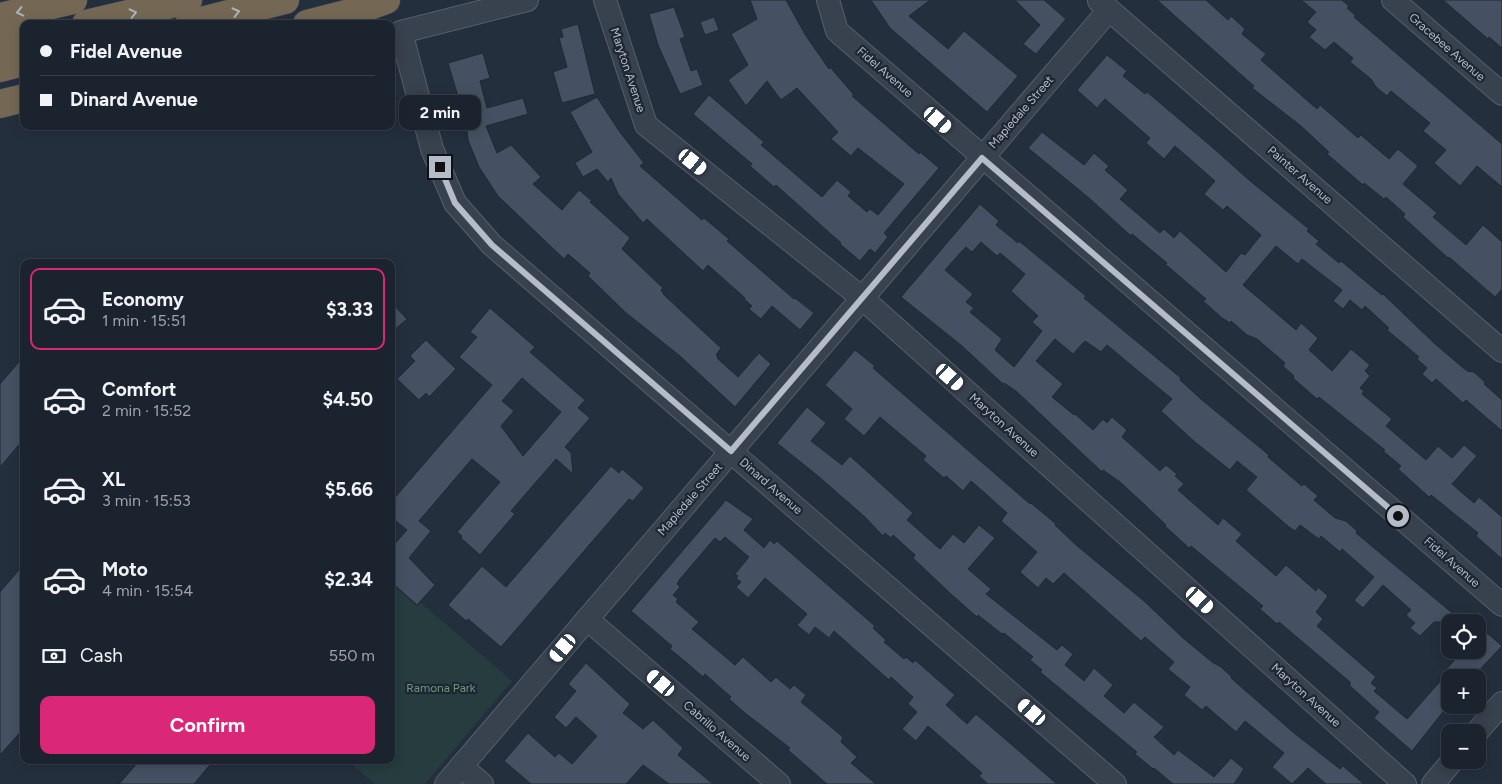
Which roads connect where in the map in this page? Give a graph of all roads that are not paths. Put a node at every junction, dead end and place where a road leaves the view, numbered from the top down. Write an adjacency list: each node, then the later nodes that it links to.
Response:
1 (73, 0): 10 (highway, one-way to 10)
2 (188, 0): 11 (highway, one-way to 2)
3 (285, 0): 12 (highway, one-way to 3)
4 (386, 0): 13 (highway)
5 (526, 0): 24 (street, Dinard Avenue)
6 (605, 0): 22 (street, Maryton Avenue)
7 (828, 0): 21 (street, Fidel Avenue)
8 (1393, 0): 18 (street, Gracebee Avenue)
9 (1104, 5): 21 (street, Mapledale Street); 23 (street, Painter Avenue)
10 (0, 17)
11 (103, 20)
12 (205, 20)
13 (323, 20)
14 (20, 39): 15 (highway)
15 (0, 44)
16 (20, 63): 17 (highway)
17 (0, 68)
18 (1502, 94)
19 (20, 99): 20 (highway)
20 (0, 104)
21 (982, 158): 22 (street, Mapledale Street); 25 (street, Fidel Avenue)
22 (862, 298): 24 (street, Mapledale Street); 35 (street, Maryton Avenue)
23 (1502, 351)
24 (731, 451): 26 (street, Mapledale Street); 34 (street, Dinard Avenue)
25 (1502, 605)
26 (587, 619): 29 (street, Mapledale Street); 33 (street, Cabrillo Avenue)
27 (1502, 703): 28 (street)
28 (1484, 724)
29 (461, 766): 31 (street, Mapledale Street); 32 (street)
30 (1445, 769): 36 (street)
31 (446, 784)
32 (482, 784)
33 (779, 784)
34 (1115, 784)
35 (1405, 784)
36 (1432, 784)

